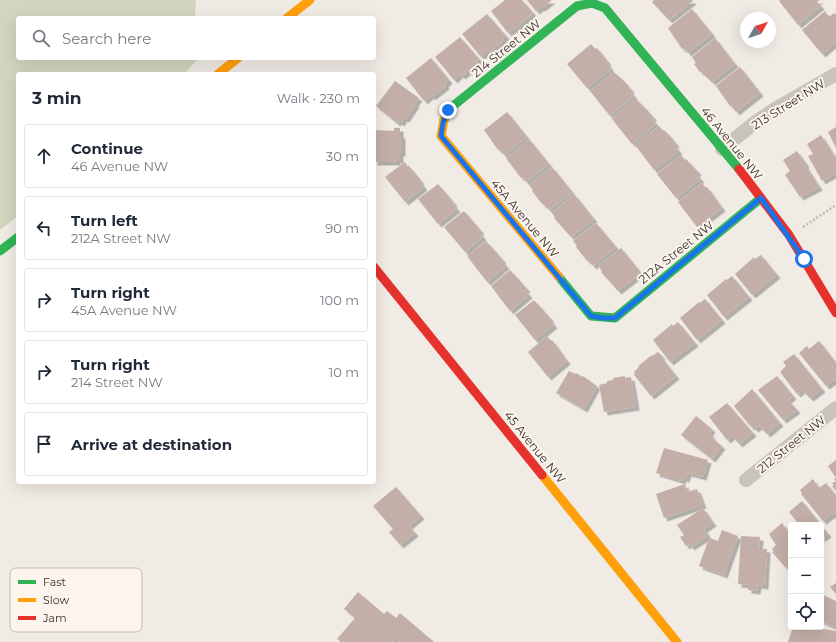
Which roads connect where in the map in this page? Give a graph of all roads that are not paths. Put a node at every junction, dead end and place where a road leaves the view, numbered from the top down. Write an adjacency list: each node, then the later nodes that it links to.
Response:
1 (310, 0): 3 (street)
2 (592, 3): 7 (street, 214 Street NW); 8 (street, 46 Avenue NW)
3 (290, 16)
4 (236, 60): 5 (street)
5 (220, 72)
6 (836, 74): 8 (street, 213 Street NW)
7 (443, 123): 14 (street, 45A Avenue NW)
8 (722, 149): 9 (street, 46 Avenue NW)
9 (761, 198): 13 (street, 46 Avenue NW); 14 (street, 212A Street NW)
10 (16, 238): 11 (street)
11 (0, 251)
12 (376, 269): 17 (street, 45 Avenue NW)
13 (836, 314)
14 (603, 318)
15 (836, 408): 16 (street, 212 Street NW)
16 (746, 480)
17 (677, 642)

